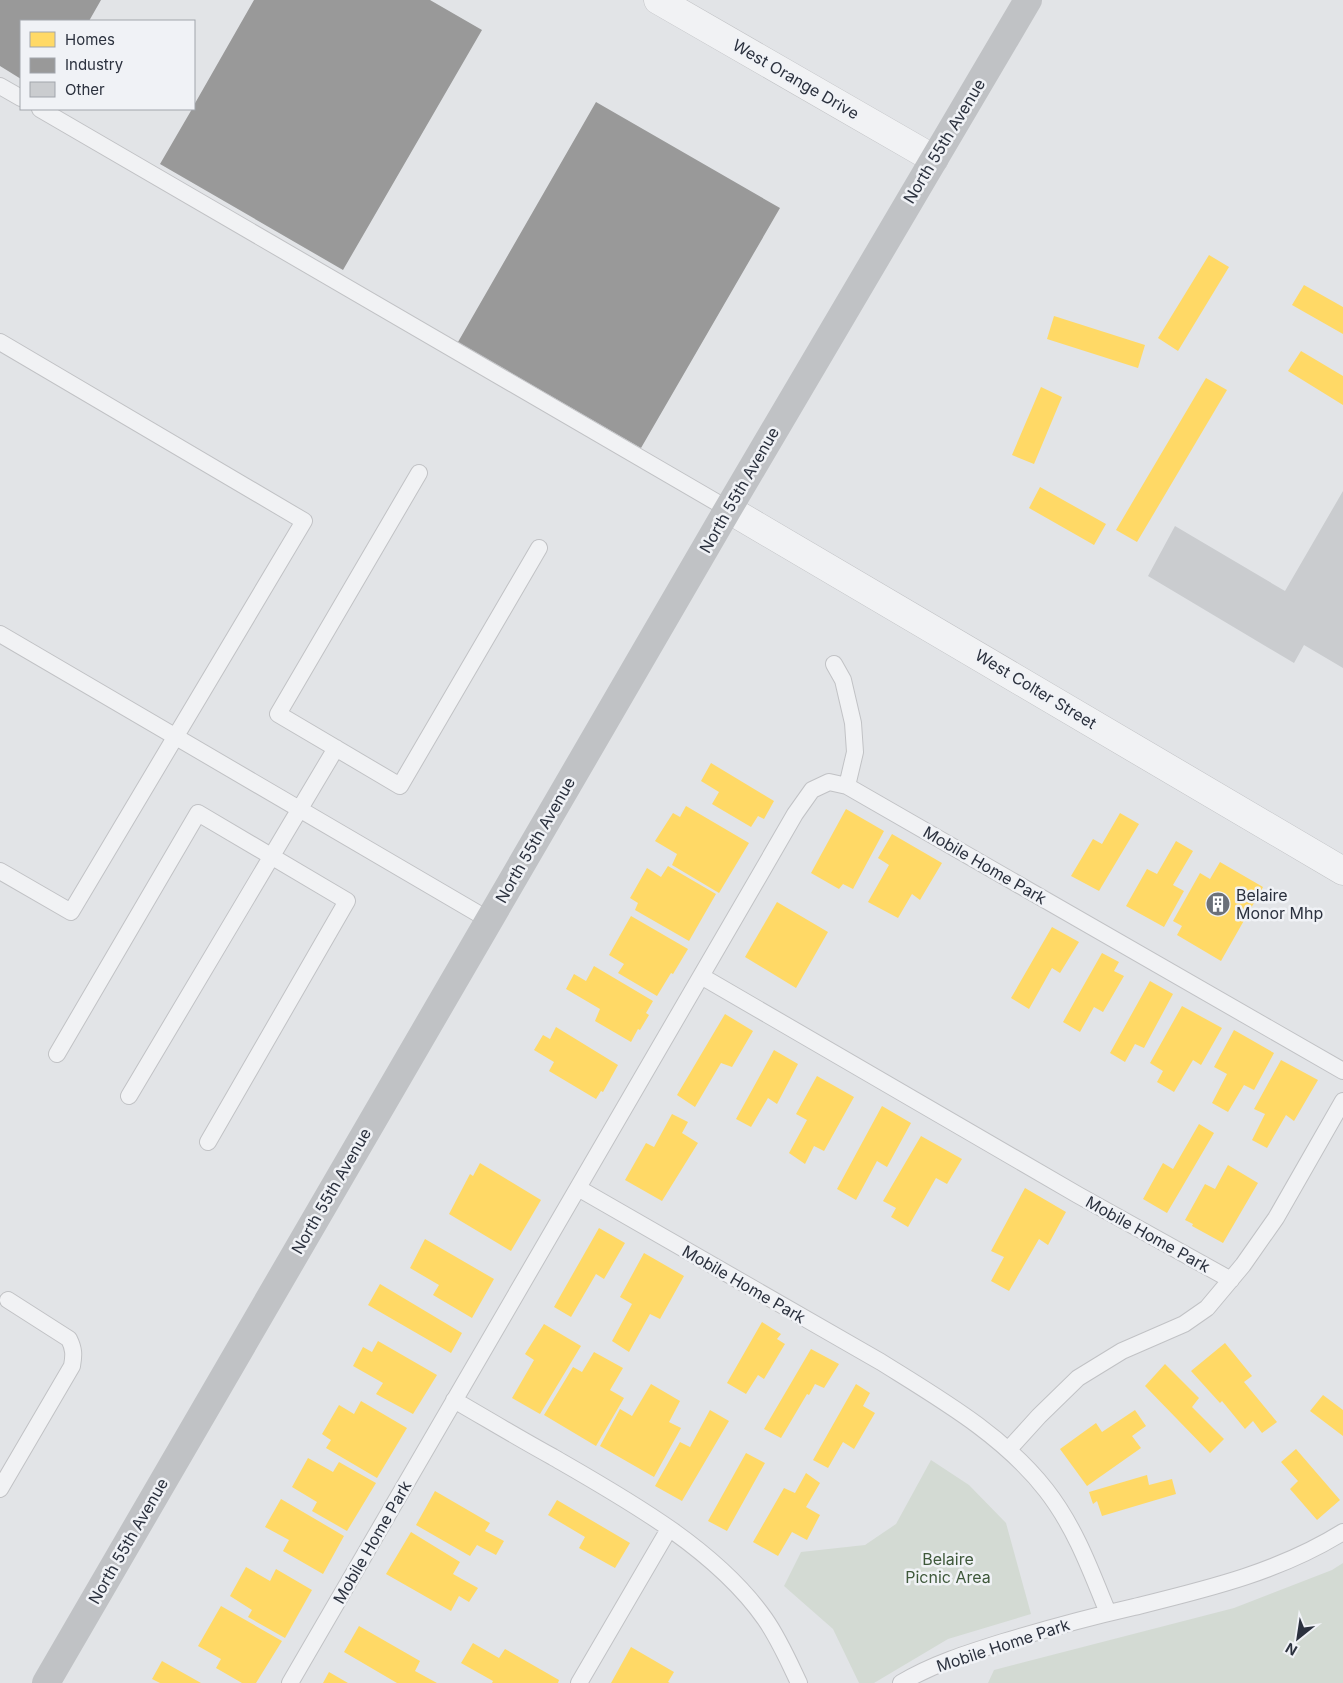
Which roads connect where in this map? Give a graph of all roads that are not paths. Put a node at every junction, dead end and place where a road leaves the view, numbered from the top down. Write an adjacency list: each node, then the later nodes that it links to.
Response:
1 (658, 0): 6 (street, West Orange Drive)
2 (1028, 0): 6 (street, North 55th Avenue)
3 (0, 86): 4 (lane)
4 (20, 97)
5 (42, 110): 9 (lane)
6 (934, 159): 9 (street, North 55th Avenue)
7 (0, 342): 13 (lane)
8 (419, 472): 14 (lane)
9 (728, 508): 19 (street, West Colter Street); 20 (street, North 55th Avenue)
10 (539, 548): 14 (lane)
11 (0, 634): 13 (lane)
12 (834, 664): 15 (lane)
13 (176, 737): 16 (lane); 18 (lane)
14 (336, 748): 16 (lane)
15 (847, 786): 21 (lane, Mobile Home Park); 23 (lane, Mobile Home Park)
16 (298, 810): 17 (lane); 20 (lane)
17 (271, 856): 22 (lane); 24 (lane); 26 (lane)
18 (0, 871)
19 (1343, 871)
20 (489, 920): 36 (street, North 55th Avenue)
21 (701, 976): 27 (lane, Mobile Home Park); 28 (lane, Mobile Home Park)
22 (57, 1054)
23 (1343, 1071)
24 (129, 1096)
25 (1343, 1101): 28 (lane, Mobile Home Park)
26 (208, 1142)
27 (578, 1188): 30 (lane, Mobile Home Park); 31 (lane, Mobile Home Park)
28 (1231, 1280): 31 (lane, Mobile Home Park)
29 (3, 1303): 32 (lane)
30 (454, 1400): 33 (lane); 37 (lane, Mobile Home Park)
31 (1009, 1449): 35 (lane, Mobile Home Park)
32 (0, 1488)
33 (669, 1529): 38 (lane); 39 (lane)
34 (1343, 1532): 35 (lane, Mobile Home Park)
35 (1108, 1613): 40 (lane, Mobile Home Park)
36 (46, 1683)
37 (290, 1683)
38 (579, 1683)
39 (799, 1683)
40 (901, 1683)

